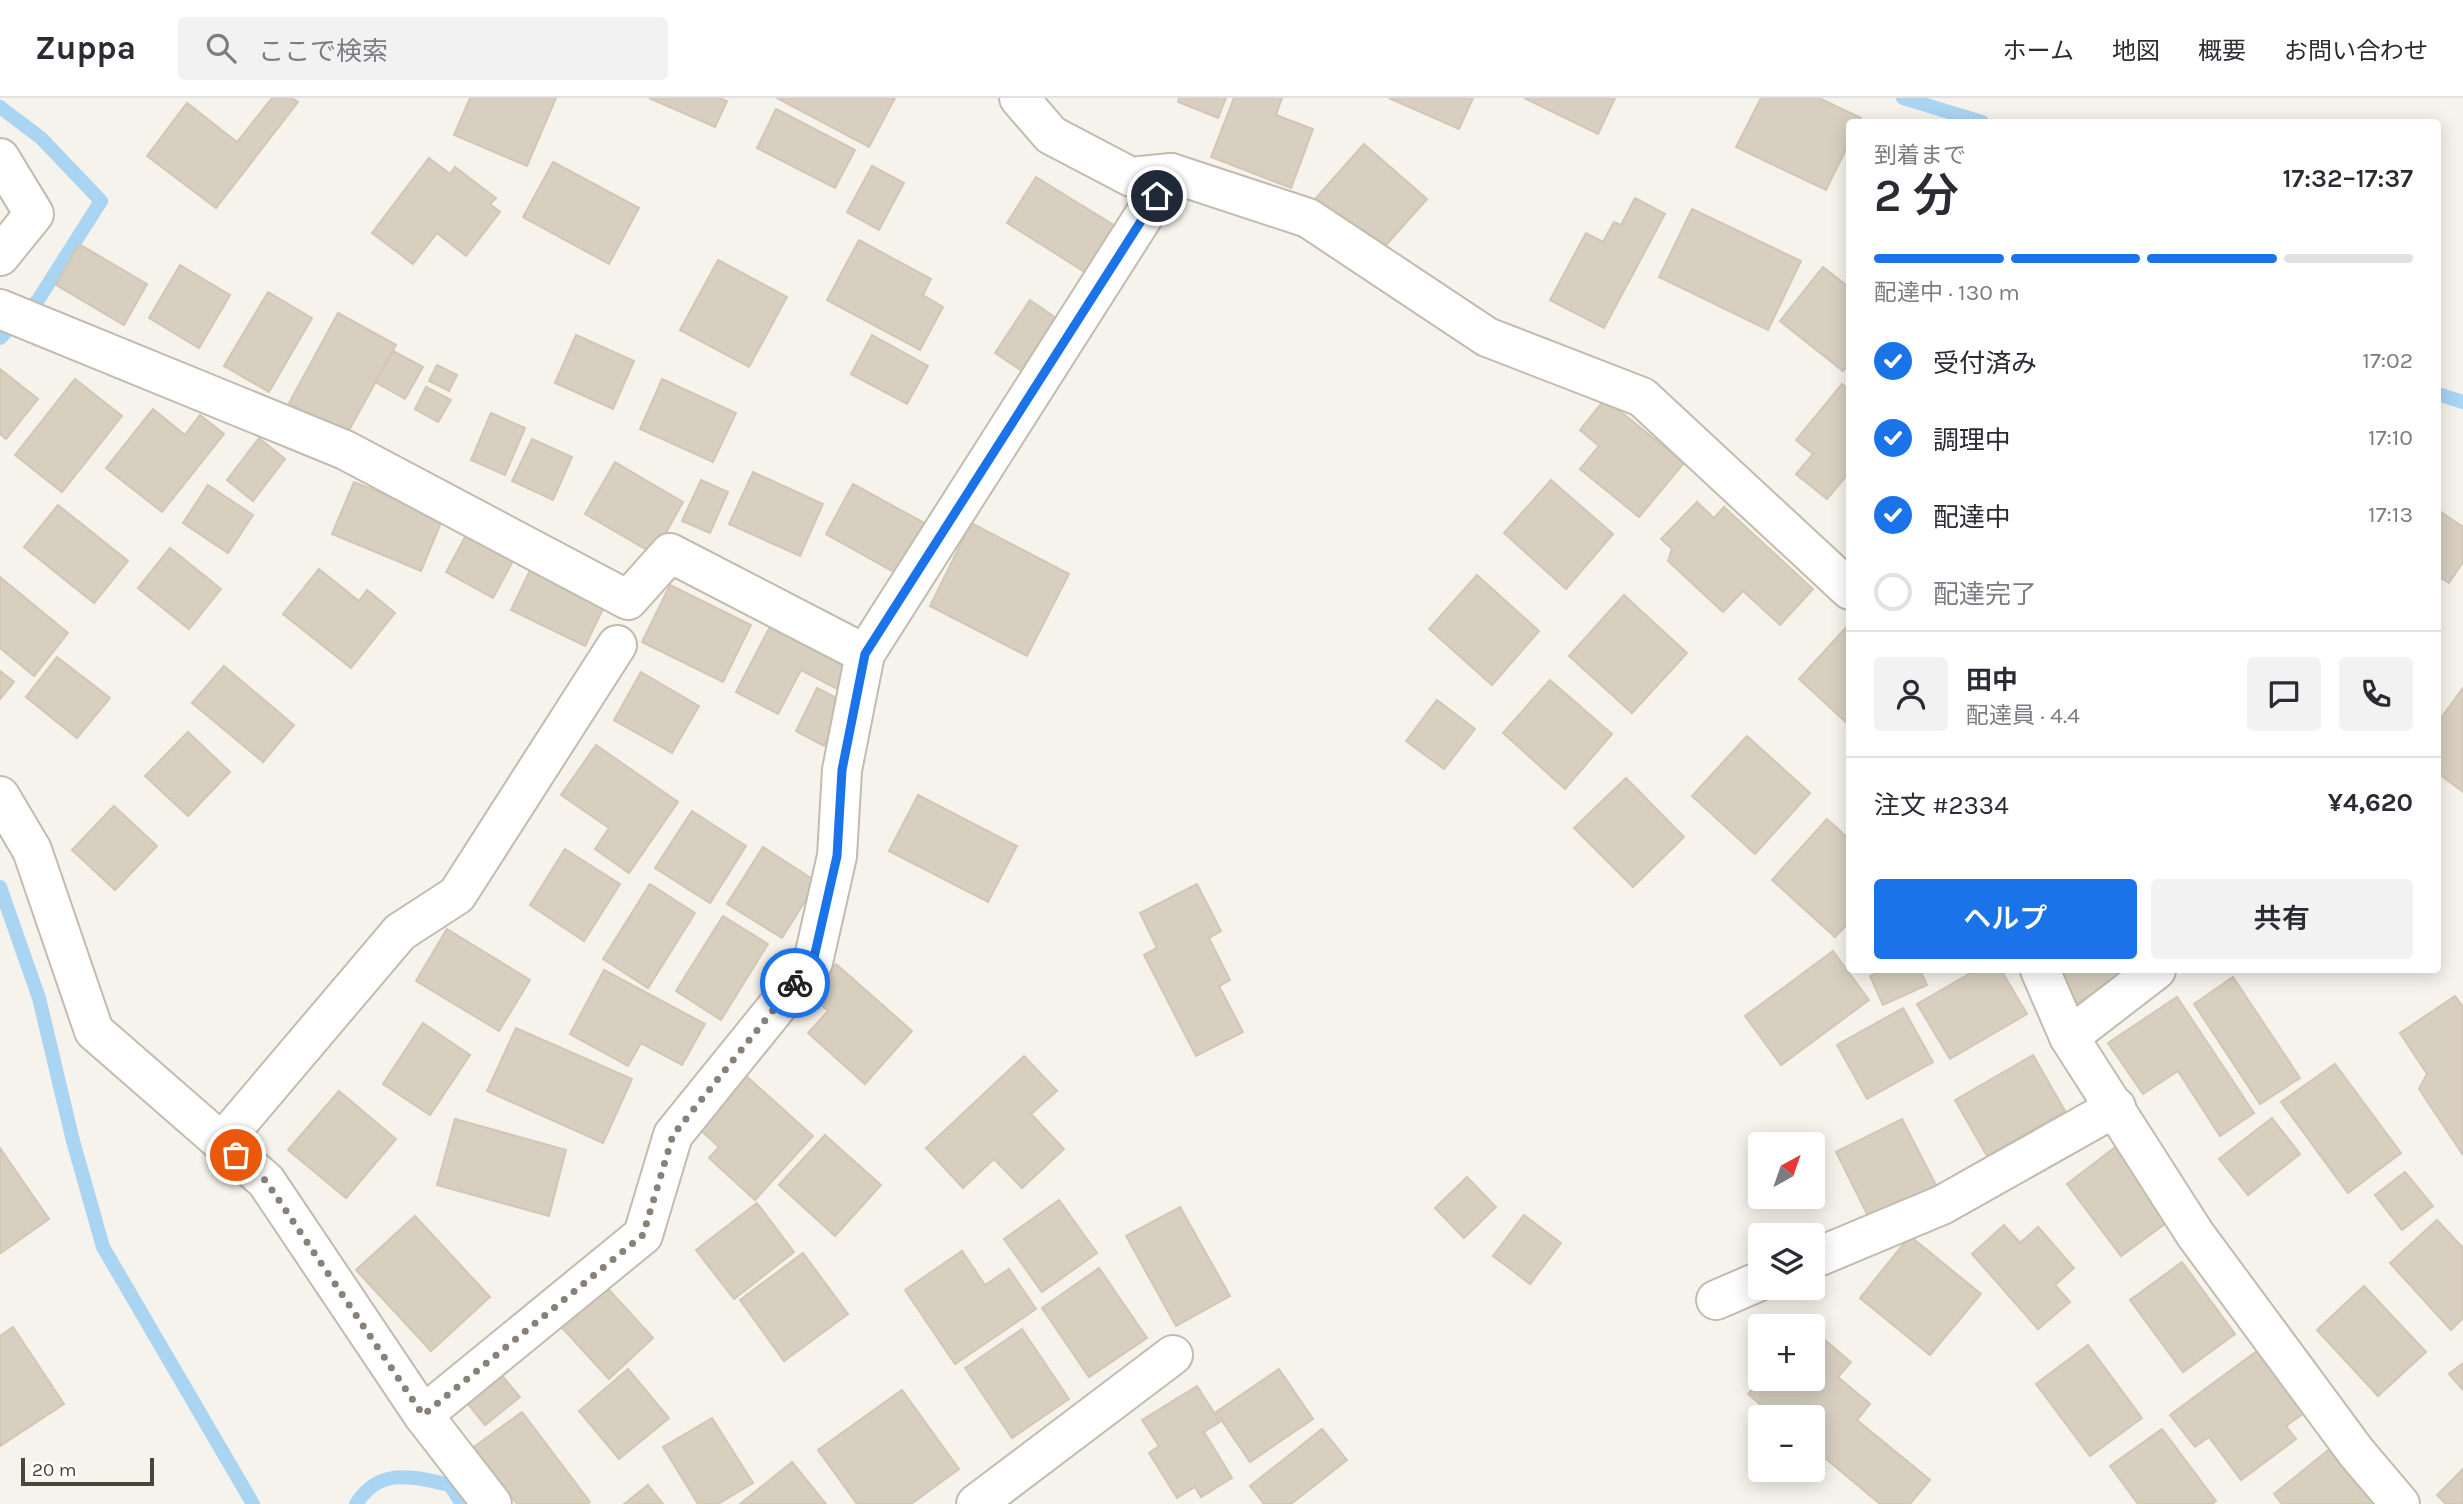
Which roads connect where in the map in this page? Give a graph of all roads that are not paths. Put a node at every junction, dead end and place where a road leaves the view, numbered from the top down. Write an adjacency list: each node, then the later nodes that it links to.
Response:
1 (1019, 98): 3 (street)
2 (0, 158): 4 (street)
3 (1171, 173): 6 (street); 8 (street)
4 (0, 256)
5 (0, 309): 8 (street)
6 (1846, 586)
7 (617, 645): 14 (street)
8 (865, 654): 19 (street)
9 (0, 796): 14 (street)
10 (2041, 973): 12 (street)
11 (2152, 973): 12 (street)
12 (2070, 1037): 13 (street)
13 (2116, 1107): 15 (street); 22 (street)
14 (222, 1142): 19 (street)
15 (1825, 1254)
16 (1748, 1287): 17 (street)
17 (1716, 1300)
18 (1174, 1355): 21 (street)
19 (423, 1415): 20 (street)
20 (492, 1504)
21 (976, 1504)
22 (2400, 1504)

